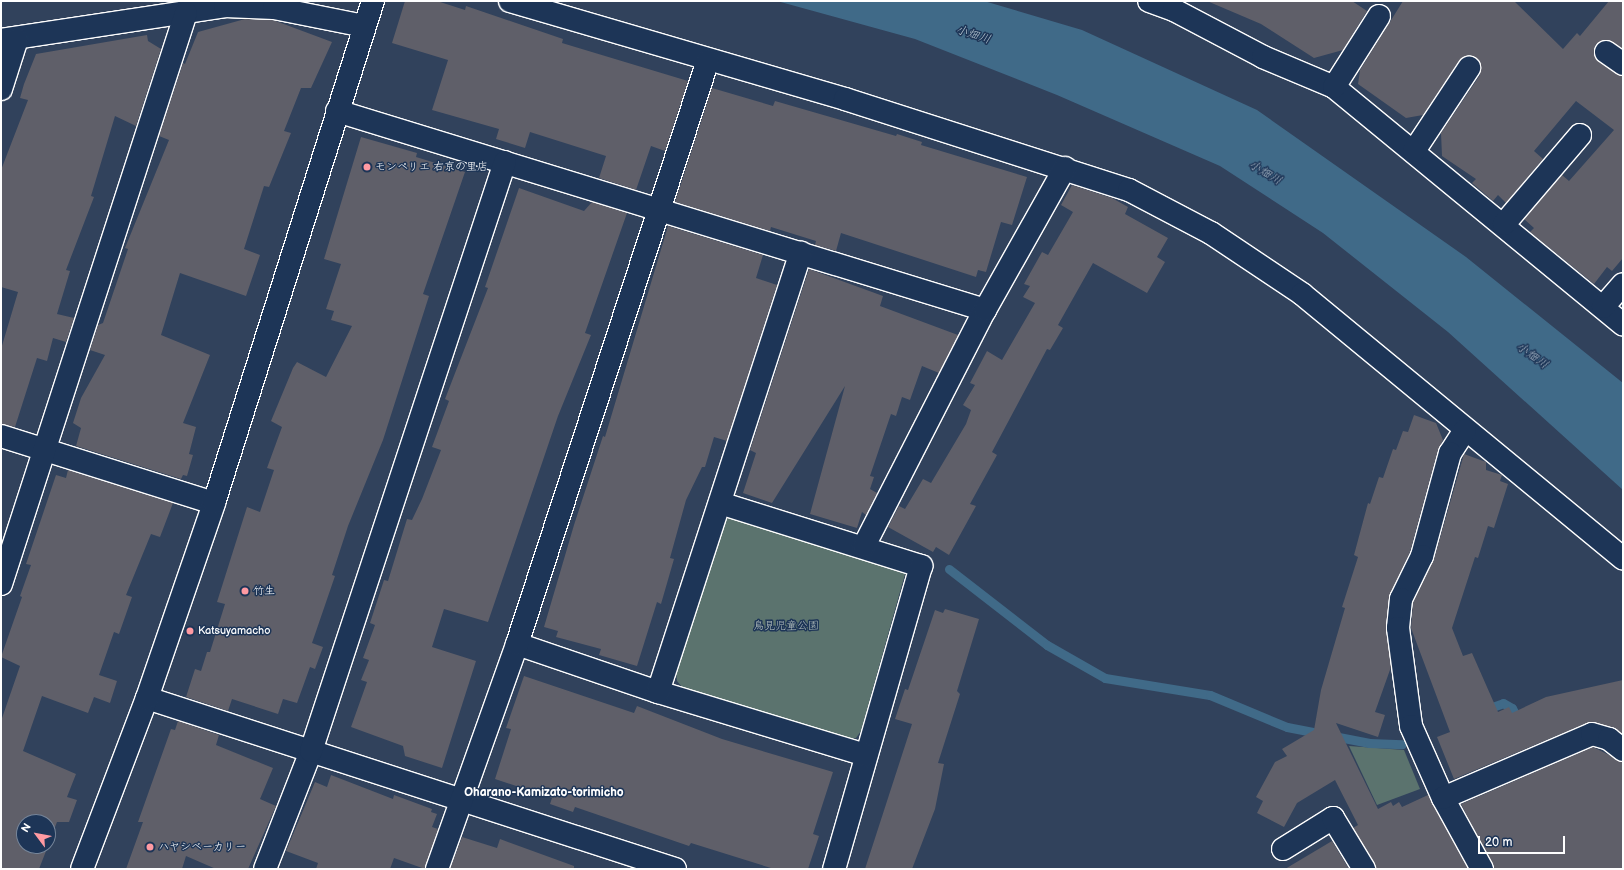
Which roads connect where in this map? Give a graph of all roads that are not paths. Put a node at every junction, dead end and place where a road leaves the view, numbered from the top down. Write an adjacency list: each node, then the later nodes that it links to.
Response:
1 (373, 1): 6 (street)
2 (510, 1): 8 (street)
3 (1149, 1): 10 (street)
4 (186, 12): 6 (street); 7 (street); 26 (street)
5 (1379, 16): 10 (street)
6 (364, 26): 12 (street)
7 (9, 40): 11 (street)
8 (708, 60): 16 (street); 17 (street)
9 (1469, 68): 14 (street)
10 (1334, 87): 14 (street)
11 (1, 89)
12 (337, 111): 15 (street); 27 (street)
13 (1580, 135): 18 (street)
14 (1414, 151): 18 (street)
15 (505, 162): 17 (street); 36 (street)
16 (1065, 168): 22 (street); 24 (street)
17 (659, 210): 19 (street); 32 (street)
18 (1504, 224): 21 (street)
19 (801, 253): 22 (street); 28 (street)
20 (1623, 284): 21 (street)
21 (1603, 307): 23 (street)
22 (985, 310): 29 (street)
23 (1623, 324)
24 (1465, 430): 30 (street); 38 (street)
25 (1, 436): 26 (street)
26 (44, 449): 27 (street); 31 (street)
27 (214, 503): 34 (street)
28 (720, 503): 29 (street); 33 (street)
29 (864, 546): 37 (street)
30 (1623, 559)
31 (1, 584)
32 (517, 644): 33 (street); 39 (street)
33 (658, 692): 37 (street)
34 (147, 698): 36 (street); 41 (street)
35 (1623, 750): 38 (street)
36 (311, 751): 39 (street); 42 (street)
37 (866, 755): 45 (street)
38 (1443, 798): 47 (street)
39 (462, 802): 43 (street); 44 (street)
40 (1283, 849): 46 (street)
41 (82, 869)
42 (265, 869)
43 (437, 869)
44 (675, 869)
45 (834, 869)
46 (1364, 869)
47 (1482, 869)

